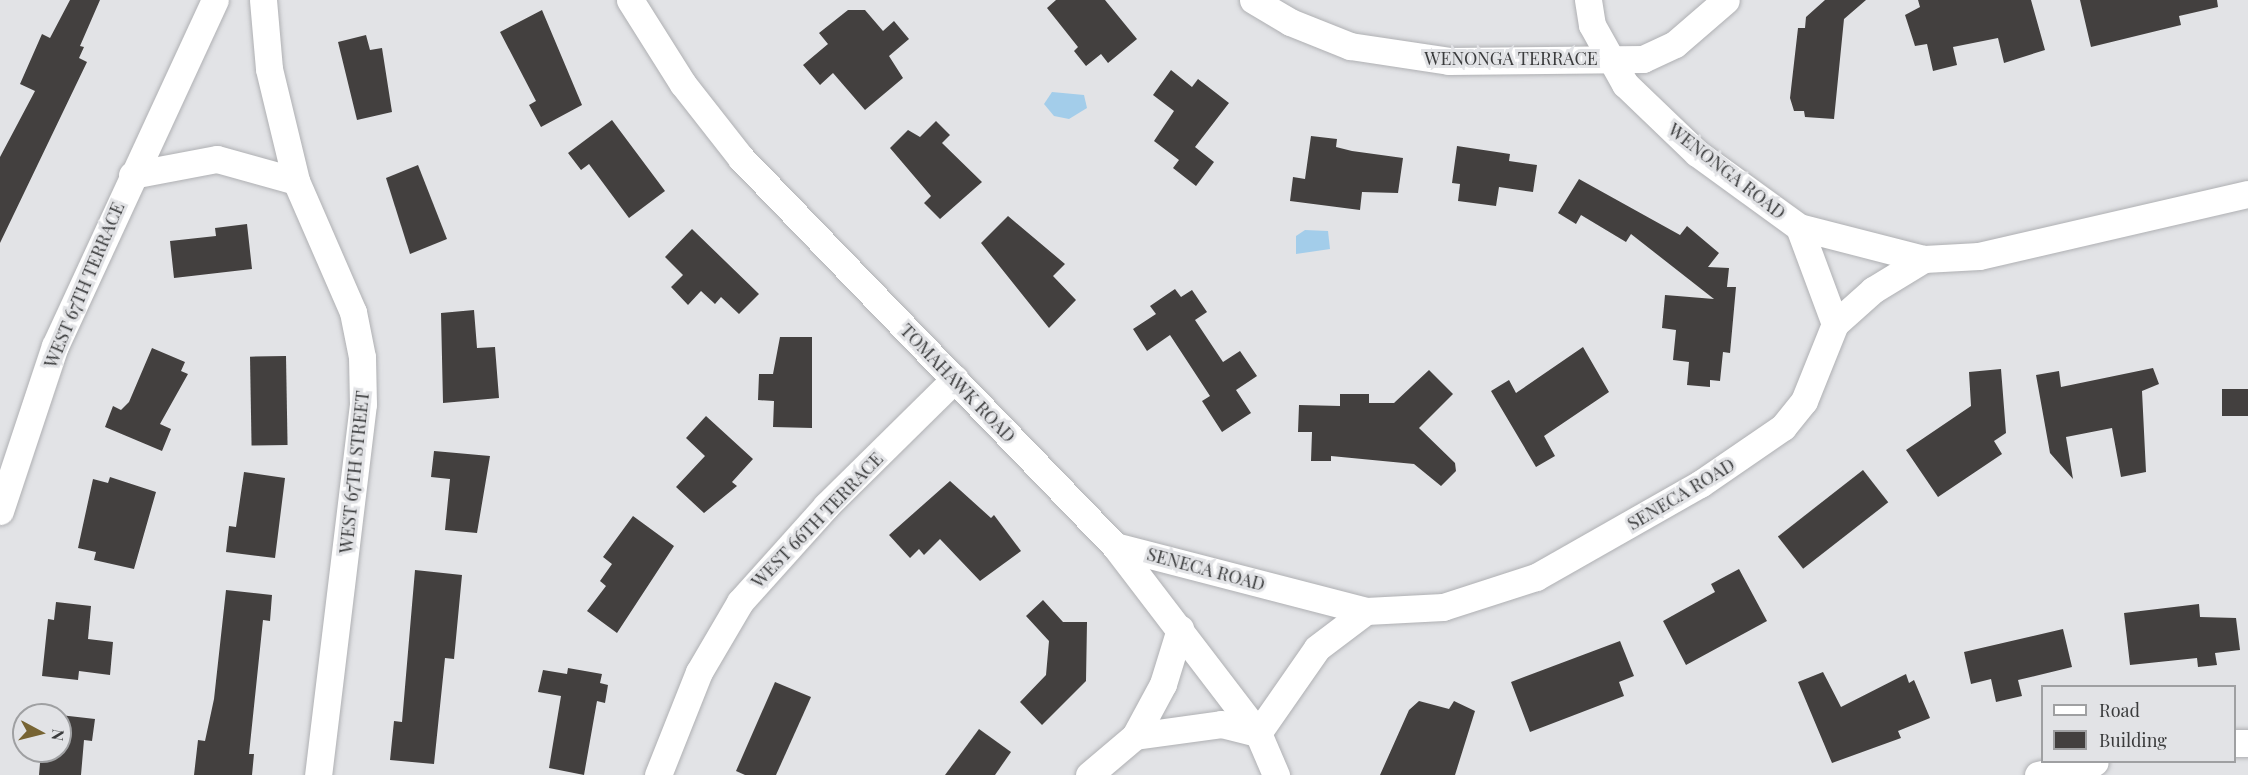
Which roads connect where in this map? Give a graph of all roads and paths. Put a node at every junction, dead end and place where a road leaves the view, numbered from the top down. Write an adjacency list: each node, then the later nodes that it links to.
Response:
1 (215, 0): 8 (street, WEST 67TH TERRACE)
2 (263, 0): 9 (street, WEST 67TH STREET)
3 (630, 0): 14 (street, TOMAHAWK ROAD)
4 (1253, 0): 7 (street, WENONGA TERRACE)
5 (1588, 0): 7 (street, WENONGA ROAD)
6 (1726, 0): 7 (street, WENONGA TERRACE)
7 (1610, 58): 11 (street, WENONGA ROAD)
8 (132, 175): 9 (street); 15 (street, WEST 67TH TERRACE)
9 (296, 181): 22 (street, WEST 67TH STREET)
10 (2248, 194): 12 (street, WENONGA ROAD)
11 (1799, 227): 12 (street, WENONGA ROAD); 13 (street)
12 (1924, 259): 13 (street)
13 (1835, 324): 17 (street, SENECA ROAD)
14 (955, 380): 16 (street, TOMAHAWK ROAD); 23 (street, WEST 66TH TERRACE)
15 (0, 511)
16 (1115, 546): 17 (street, SENECA ROAD); 18 (street, TOMAHAWK ROAD)
17 (1366, 611): 19 (street)
18 (1180, 629): 19 (street, TOMAHAWK ROAD); 20 (street)
19 (1258, 733): 20 (street); 25 (street, TOMAHAWK ROAD)
20 (1135, 736): 24 (street)
21 (2091, 763): 26 (street)
22 (318, 775)
23 (658, 775)
24 (1089, 775)
25 (1276, 775)
26 (2038, 775)

